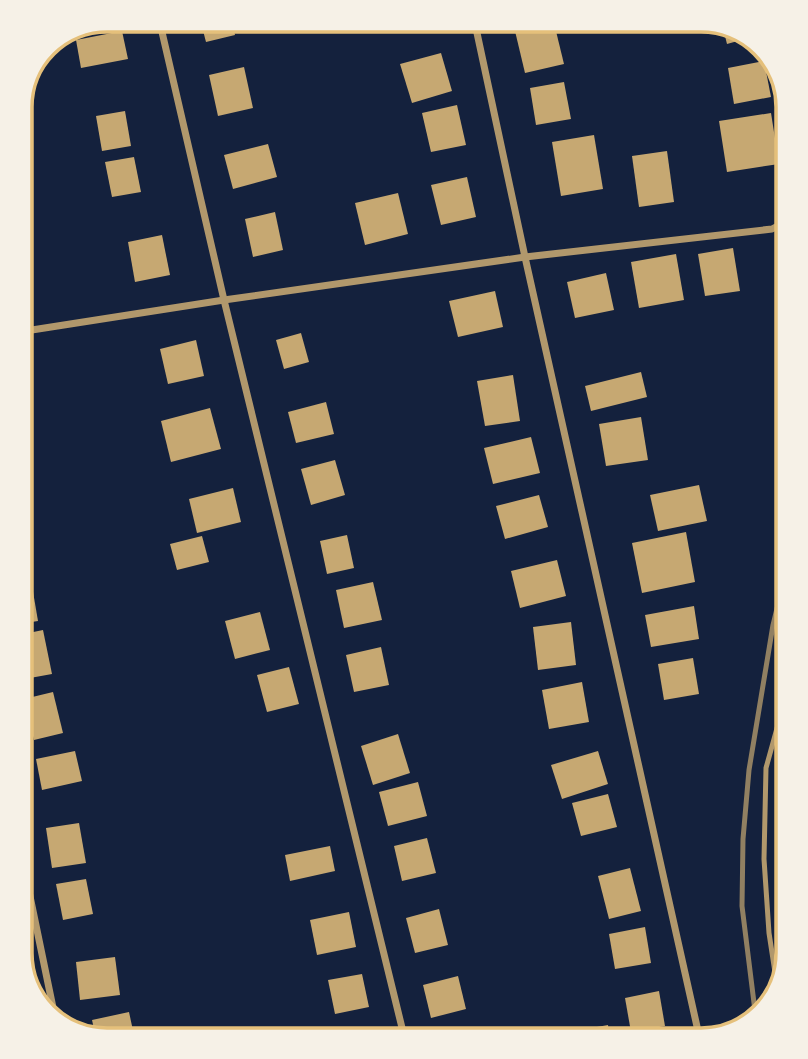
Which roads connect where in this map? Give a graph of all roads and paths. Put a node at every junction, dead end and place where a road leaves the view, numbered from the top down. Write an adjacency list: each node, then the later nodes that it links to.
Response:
1 (162, 32): 5 (street)
2 (477, 32): 4 (street)
3 (776, 227): 4 (street)
4 (524, 257): 5 (street); 12 (street)
5 (224, 300): 6 (street); 11 (street)
6 (32, 330)
7 (776, 732): 9 (lane)
8 (32, 905): 10 (street)
9 (775, 969)
10 (52, 1004)
11 (402, 1028)
12 (697, 1028)

